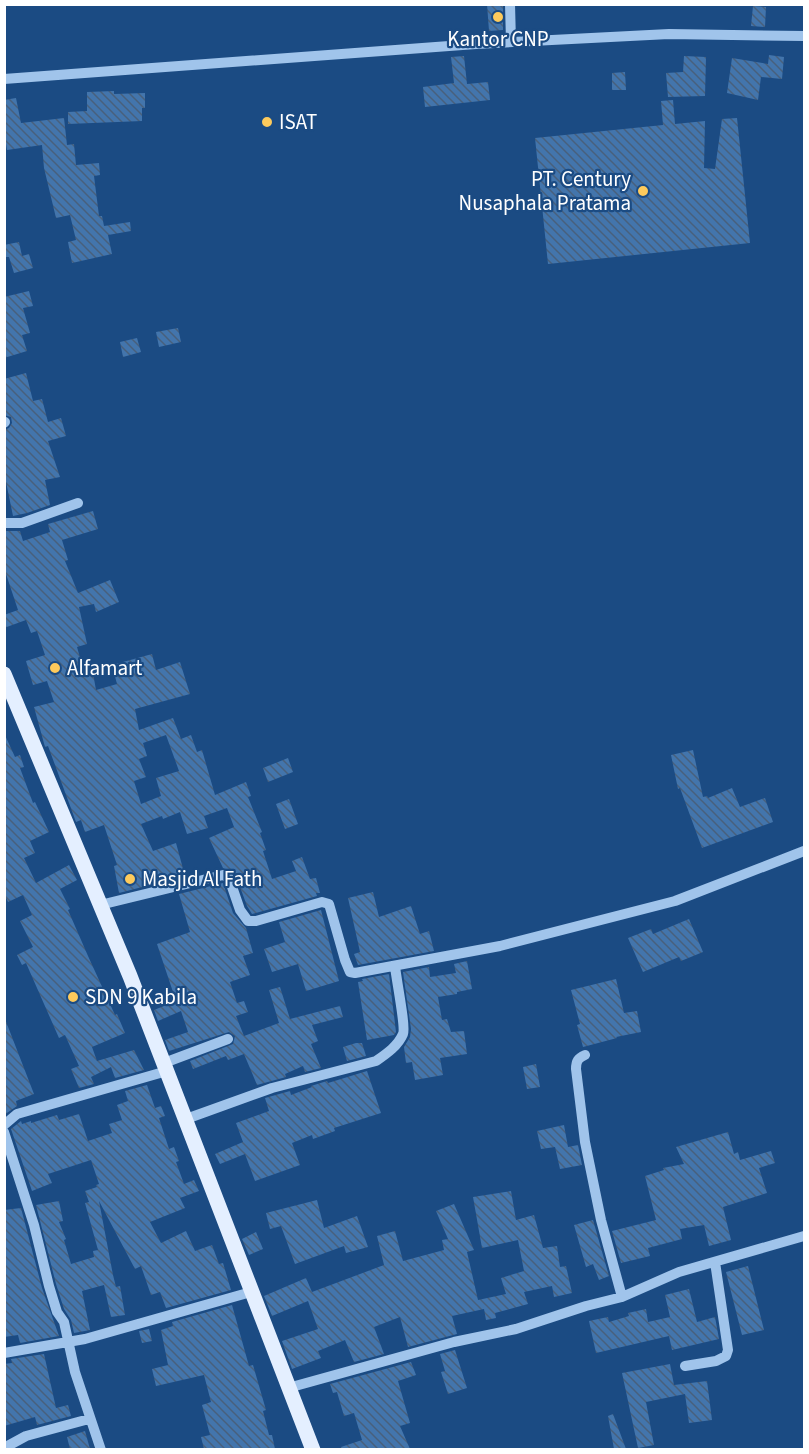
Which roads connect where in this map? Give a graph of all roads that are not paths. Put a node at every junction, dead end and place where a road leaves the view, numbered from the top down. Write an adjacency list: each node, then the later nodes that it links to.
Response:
1 (510, 4): 3 (street)
2 (804, 36): 3 (street)
3 (510, 42): 4 (street)
4 (4, 79)
5 (78, 503): 6 (street)
6 (4, 523)
7 (4, 674): 9 (main road)
8 (804, 851): 10 (street)
9 (100, 905): 10 (street); 13 (main road)
10 (395, 966): 14 (street)
11 (228, 1039): 13 (street)
12 (585, 1055): 20 (street)
13 (165, 1067): 14 (main road); 15 (street)
14 (186, 1119): 19 (main road)
15 (4, 1125)
16 (4, 1132): 21 (street)
17 (804, 1236): 18 (street)
18 (715, 1262): 20 (street); 23 (street)
19 (251, 1292): 21 (street); 24 (main road)
20 (622, 1297): 24 (street)
21 (68, 1343): 22 (street); 25 (street)
22 (4, 1353)
23 (685, 1366)
24 (288, 1388): 28 (main road)
25 (89, 1419): 26 (street); 27 (street)
26 (4, 1448)
27 (101, 1449)
28 (313, 1449)

